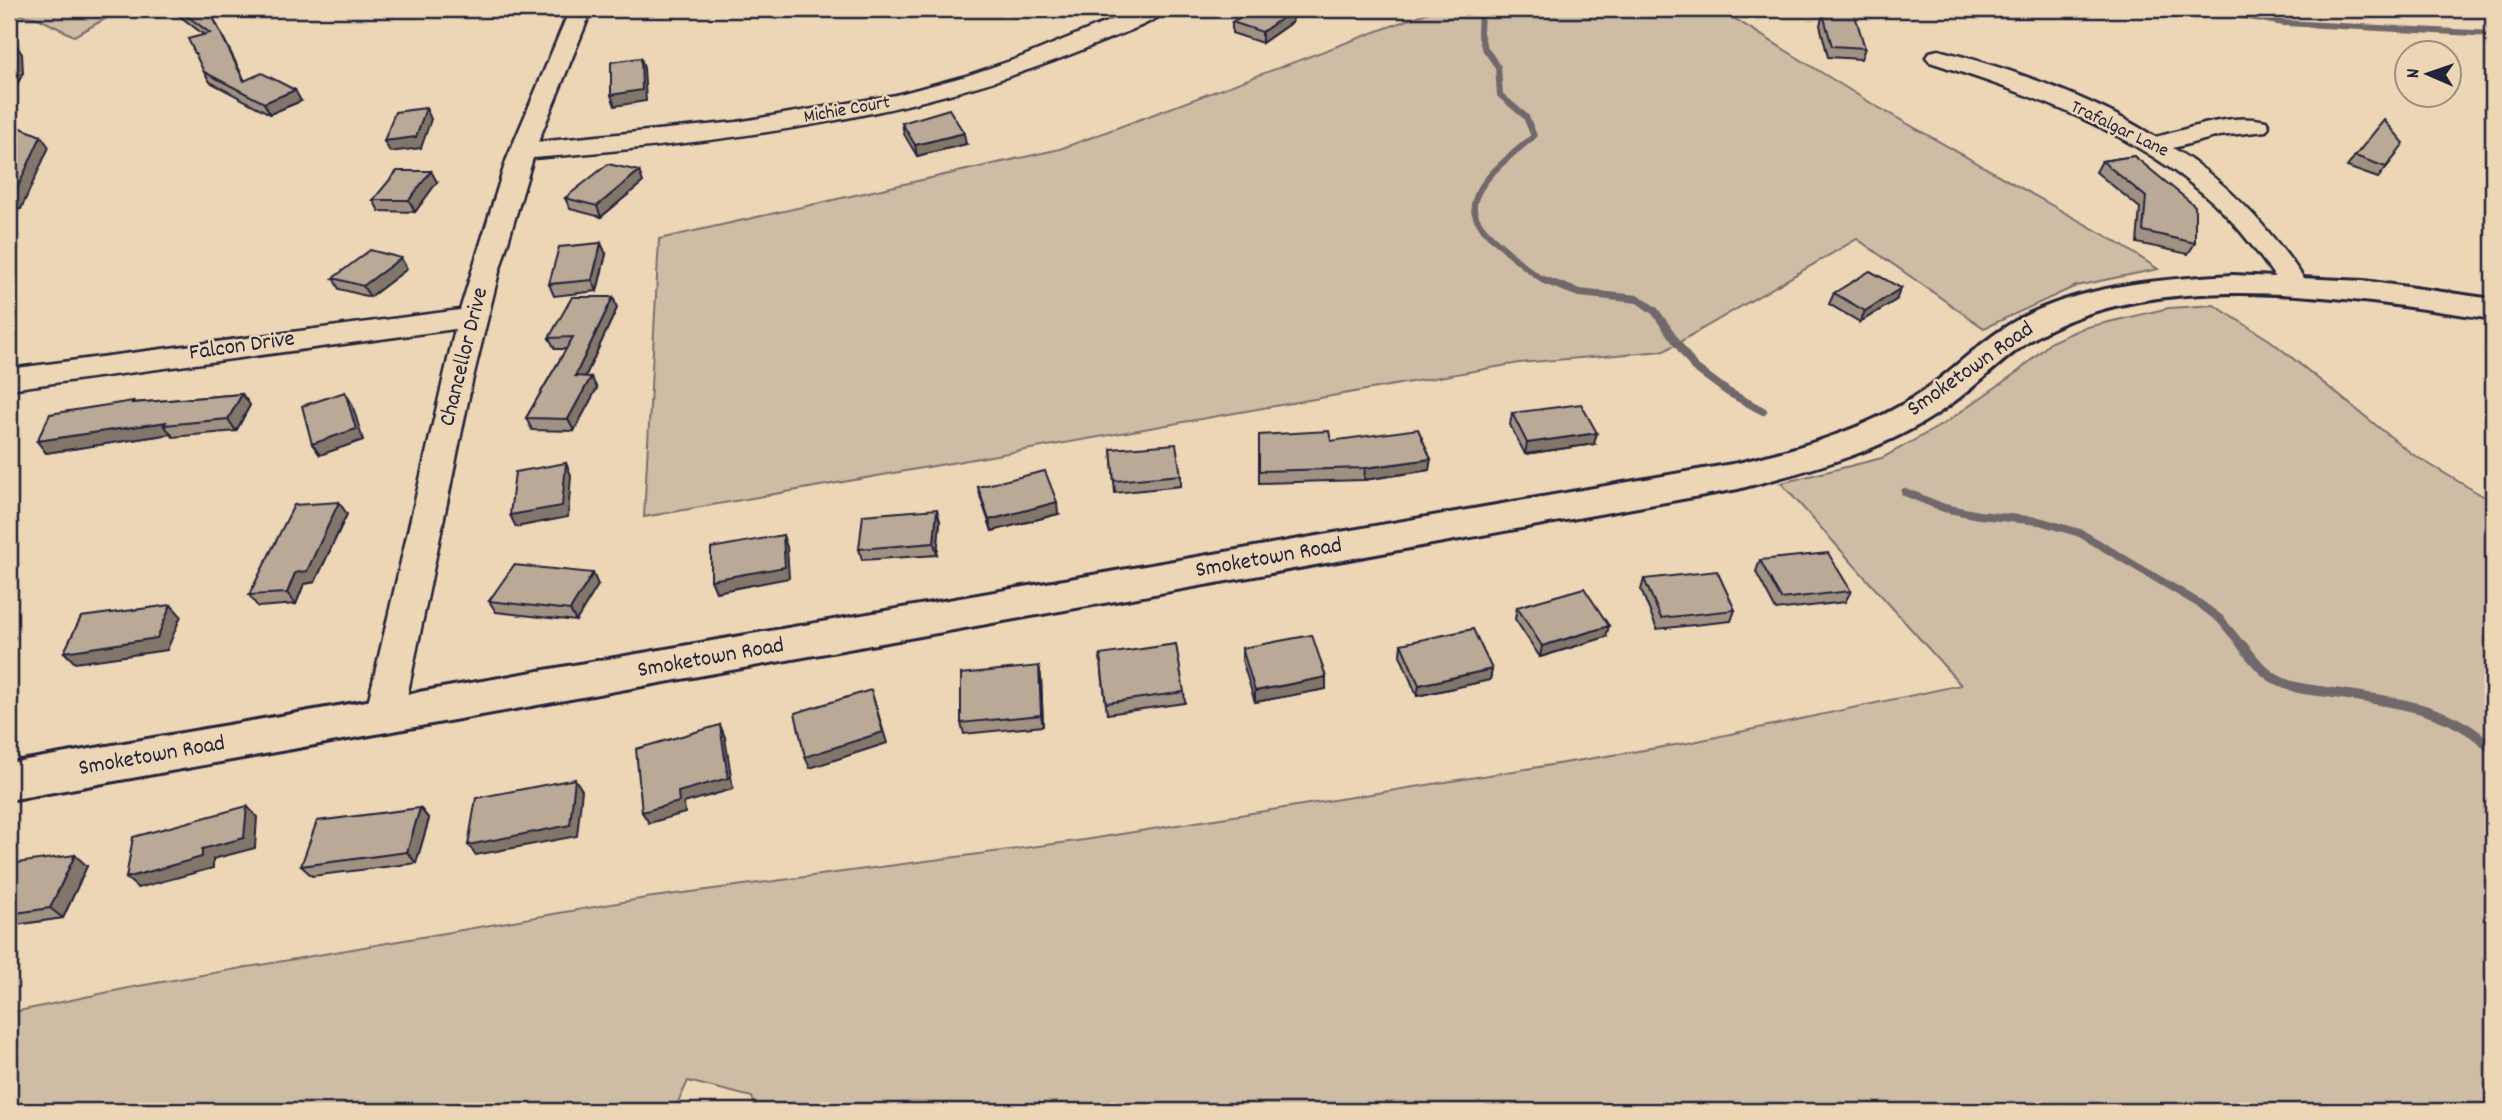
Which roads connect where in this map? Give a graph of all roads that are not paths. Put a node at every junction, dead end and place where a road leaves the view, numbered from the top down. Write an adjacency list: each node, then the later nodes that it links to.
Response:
1 (582, 9): 6 (street, Chancellor Drive)
2 (1156, 9): 6 (street, Michie Court)
3 (1938, 57): 5 (street, Trafalgar Lane)
4 (2258, 126): 5 (street)
5 (2156, 144): 7 (street, Trafalgar Lane)
6 (523, 152): 9 (street, Chancellor Drive)
7 (2294, 284): 8 (main road, Smoketown Road); 11 (main road, Smoketown Road)
8 (2493, 309)
9 (475, 317): 10 (street, Falcon Drive); 11 (street, Chancellor Drive)
10 (9, 379)
11 (384, 716): 12 (main road, Smoketown Road)
12 (9, 782)

